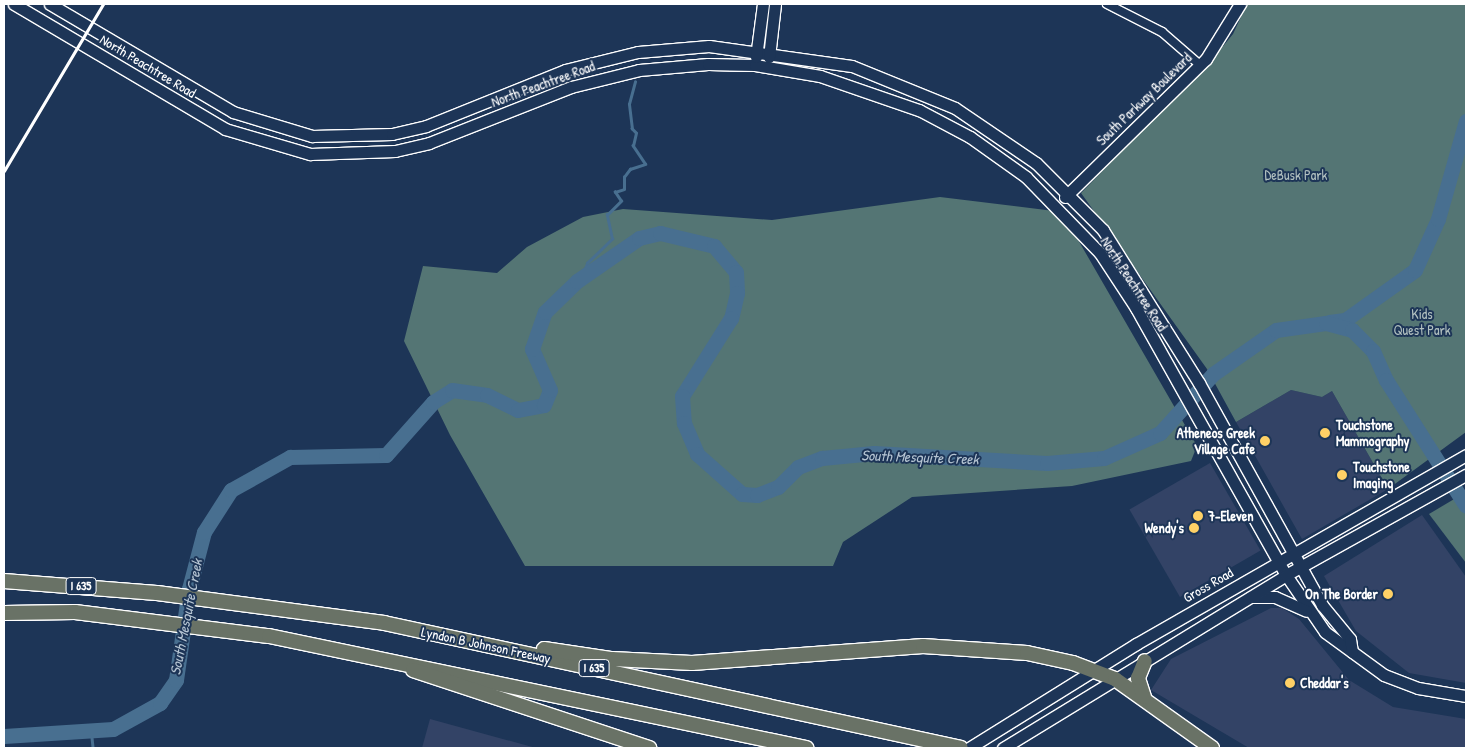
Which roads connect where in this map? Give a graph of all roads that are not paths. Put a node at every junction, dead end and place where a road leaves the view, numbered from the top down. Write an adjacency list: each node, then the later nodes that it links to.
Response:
1 (14, 4): 13 (main road, North Peachtree Road)
2 (50, 4): 12 (main road, North Peachtree Road)
3 (763, 4): 7 (main road)
4 (776, 4): 8 (main road)
5 (1110, 4): 10 (street)
6 (1240, 4): 10 (main road, South Parkway Boulevard)
7 (757, 50): 8 (main road, North Peachtree Road); 9 (main road); 12 (main road, North Peachtree Road)
8 (770, 51): 11 (main road); 14 (main road, North Peachtree Road)
9 (755, 65): 11 (main road, North Peachtree Road); 13 (main road, North Peachtree Road)
10 (1200, 65): 14 (main road, South Parkway Boulevard)
11 (768, 67): 15 (main road, North Peachtree Road)
12 (565, 70): 13 (main road)
13 (571, 87)
14 (1069, 194): 15 (main road, South Parkway Boulevard); 16 (main road, North Peachtree Road)
15 (1056, 206): 18 (main road, North Peachtree Road)
16 (1237, 450): 18 (main road); 22 (main road, North Peachtree Road)
17 (1466, 455): 20 (main road, Gross Road)
18 (1220, 458): 23 (main road, North Peachtree Road)
19 (1466, 475): 21 (main road)
20 (1388, 499): 21 (main road); 22 (main road, Gross Road)
21 (1397, 514): 24 (main road)
22 (1295, 553): 23 (main road, Gross Road); 24 (main road, North Peachtree Road)
23 (1279, 562): 25 (main road, North Peachtree Road); 31 (main road, Gross Road)
24 (1302, 566): 25 (main road); 33 (main road, North Peachtree Road)
25 (1286, 575): 27 (main road); 29 (main road, North Peachtree Road)
26 (4, 581): 30 (highway, Lyndon B Johnson Freeway / I 635)
27 (1250, 597): 29 (main road); 32 (main road)
28 (4, 613): 34 (highway, I 635)
29 (1311, 616): 33 (main road, North Peachtree Road)
30 (384, 623): 36 (highway); 42 (highway, Lyndon B Johnson Freeway / I 635)
31 (1173, 623): 32 (main road); 36 (main road, Gross Road)
32 (1182, 638): 35 (main road)
33 (1352, 652): 38 (main road, North Peachtree Road)
34 (387, 659): 40 (highway); 41 (highway, I 635)
35 (1145, 661): 37 (main road); 39 (highway)
36 (1095, 670): 37 (highway); 43 (main road, Gross Road)
37 (1115, 679): 39 (highway); 44 (main road)
38 (1466, 696)
39 (1145, 698): 45 (highway)
40 (649, 748)
41 (806, 748)
42 (961, 748)
43 (969, 748)
44 (1003, 748)
45 (1212, 748)

